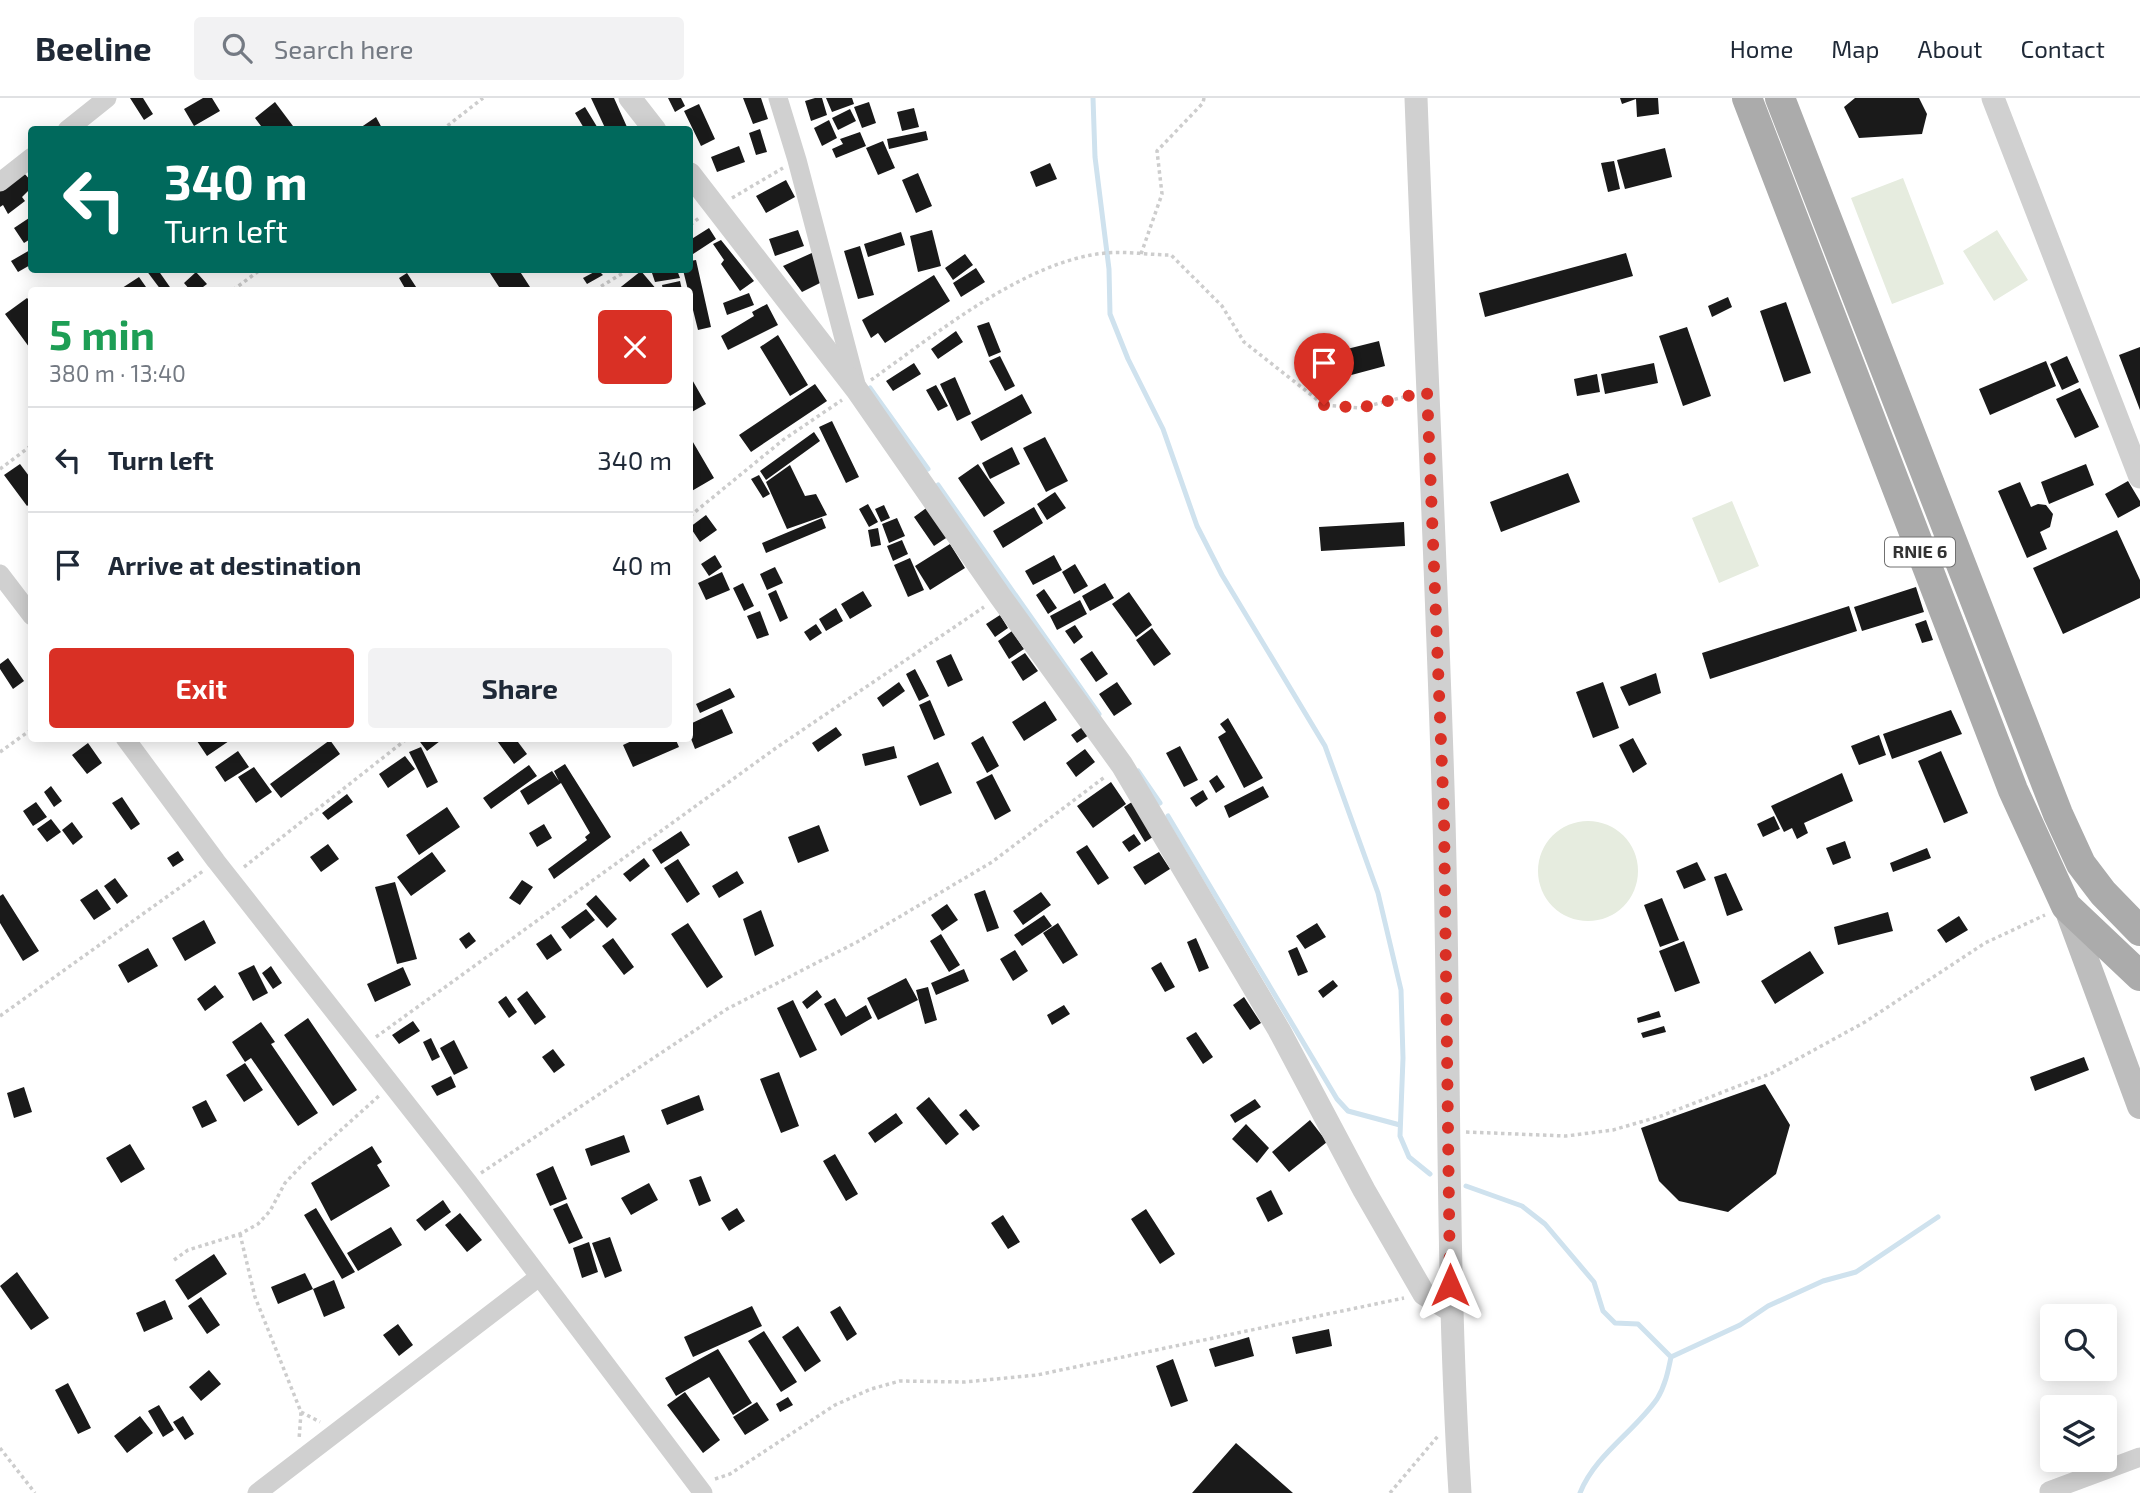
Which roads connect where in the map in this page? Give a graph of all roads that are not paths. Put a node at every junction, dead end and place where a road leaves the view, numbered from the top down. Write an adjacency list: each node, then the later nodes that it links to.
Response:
1 (107, 98): 8 (street)
2 (631, 98): 9 (street)
3 (778, 98): 13 (street)
4 (1416, 98): 23 (street)
5 (1747, 98): 18 (main road, RNIE 6)
6 (1780, 98): 19 (main road, RNIE 6)
7 (1993, 98): 14 (street)
8 (72, 126)
9 (652, 126)
10 (28, 160): 12 (street)
11 (693, 178): 13 (street)
12 (0, 182)
13 (857, 390): 23 (street)
14 (2140, 477)
15 (0, 575): 16 (street)
16 (28, 611)
17 (128, 742): 22 (street)
18 (2066, 905): 20 (main road, RNIE 6); 21 (main road)
19 (2140, 931)
20 (2140, 976)
21 (2140, 1106)
22 (539, 1277): 25 (street); 26 (street)
23 (1450, 1310): 27 (street)
24 (2140, 1457): 28 (street)
25 (700, 1488)
26 (257, 1493)
27 (1460, 1493)
28 (2050, 1493)

